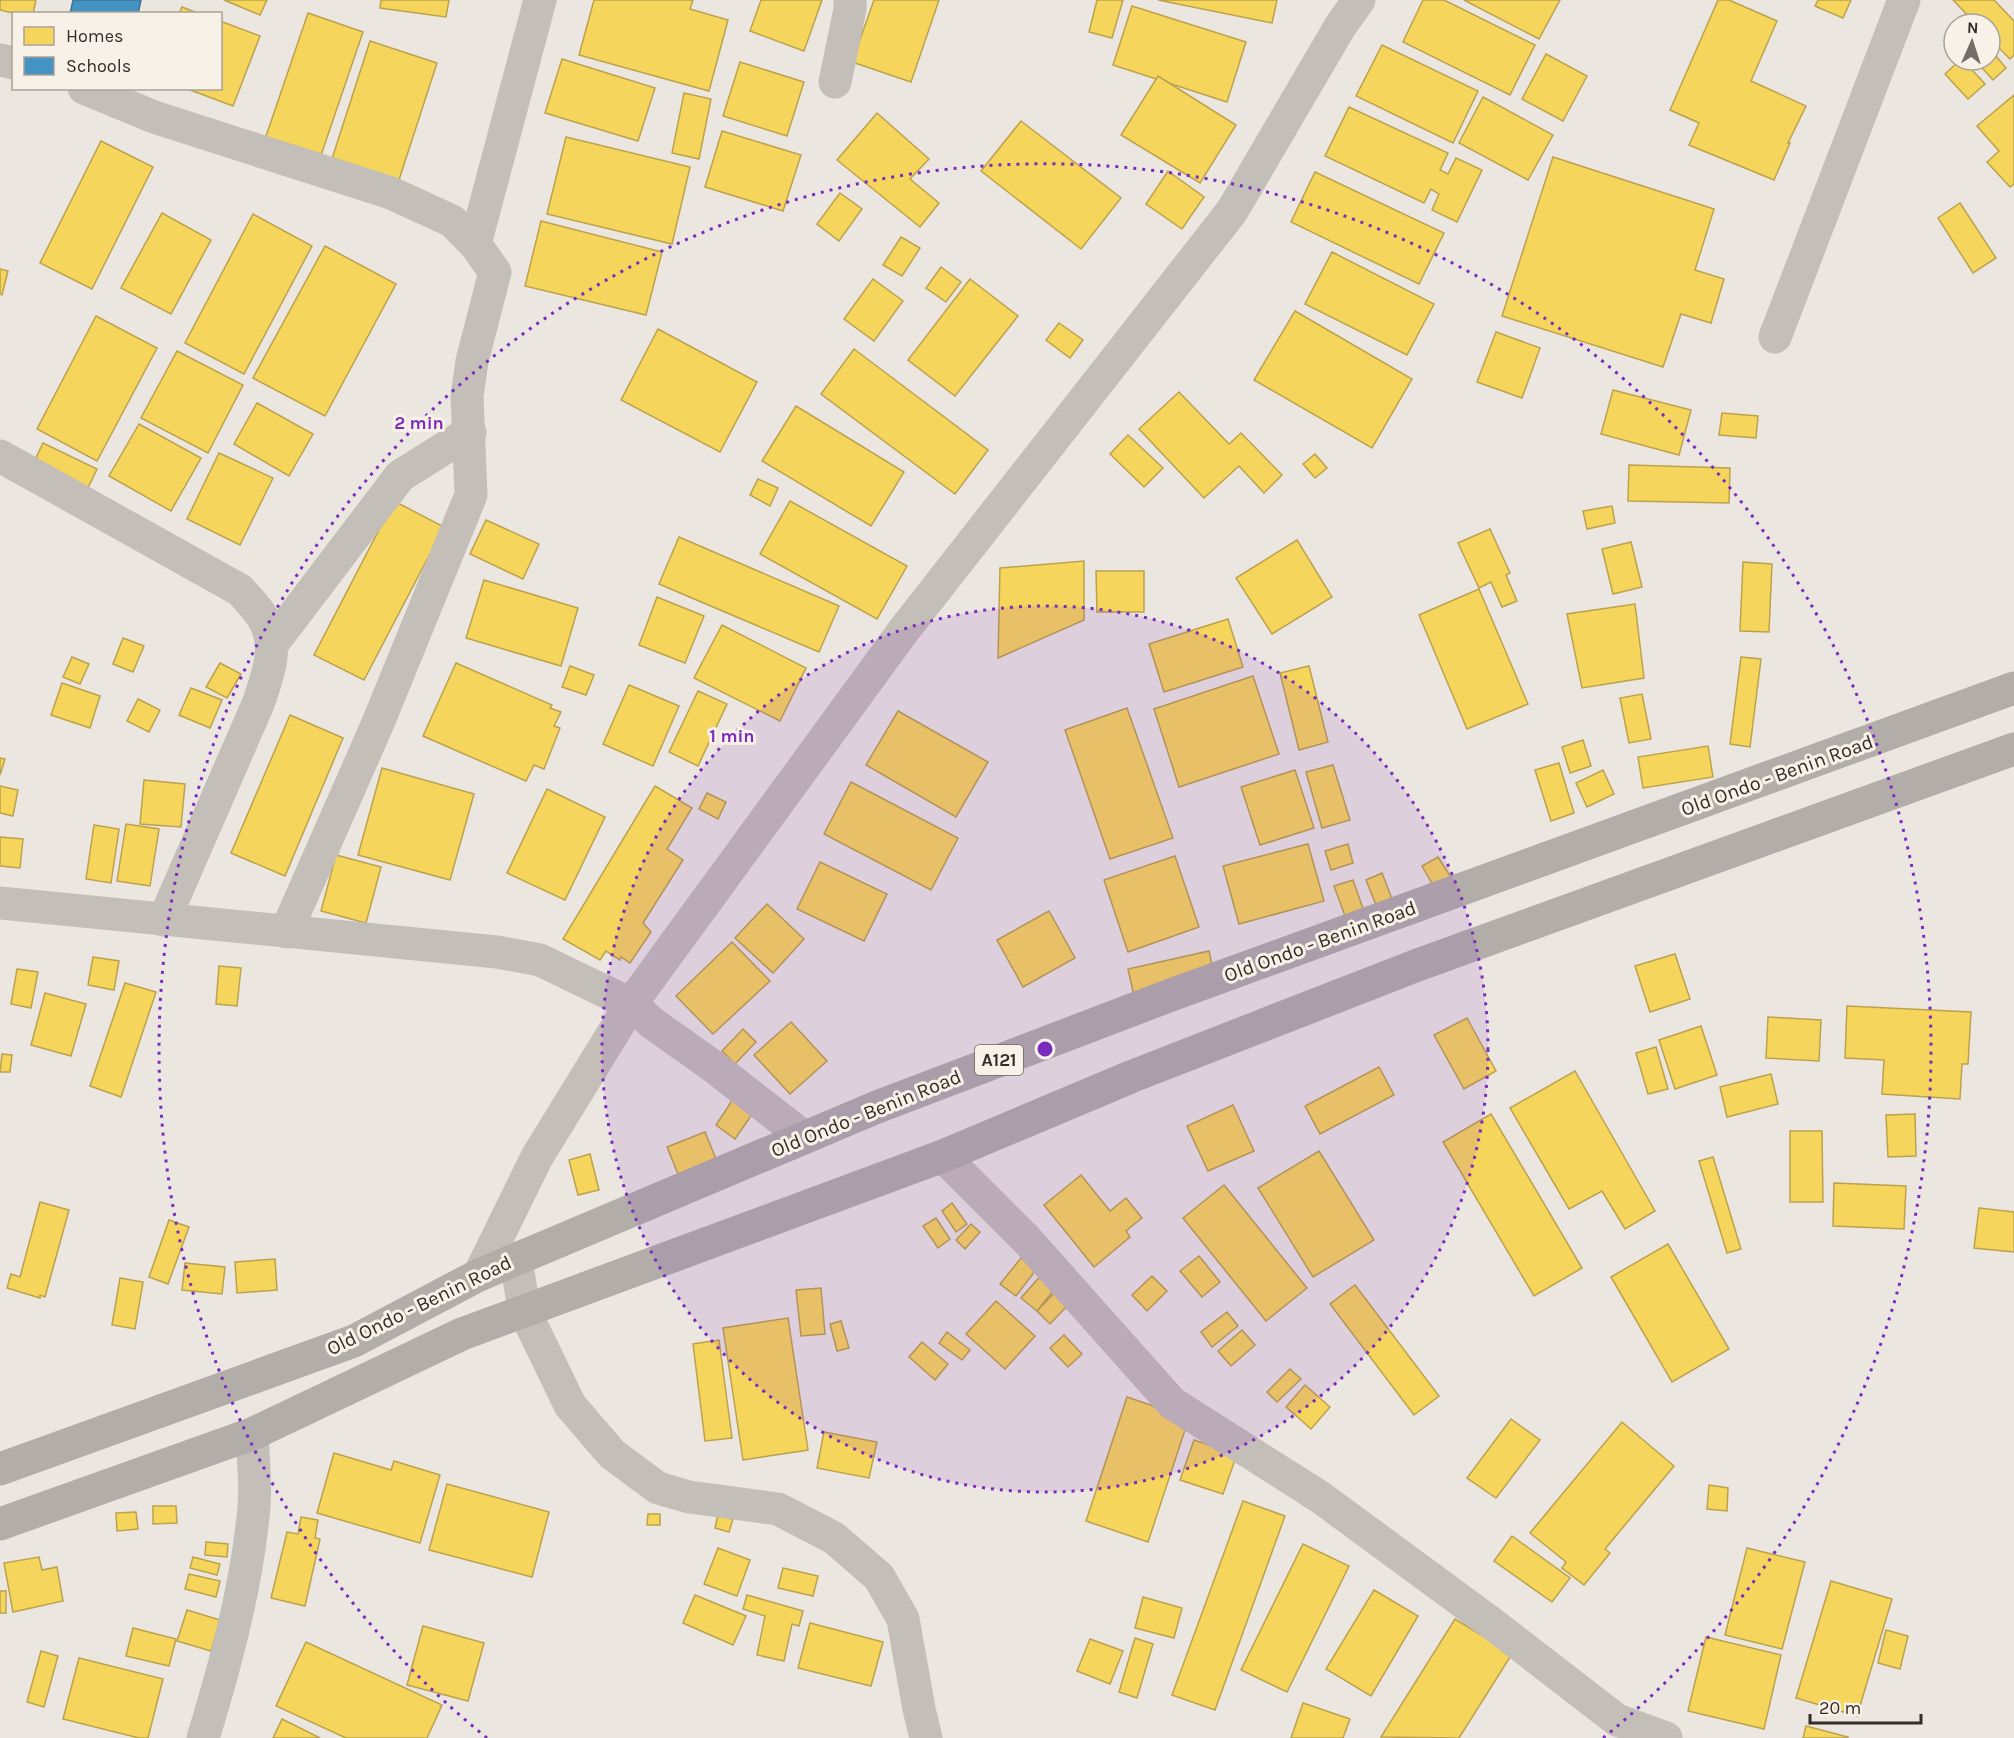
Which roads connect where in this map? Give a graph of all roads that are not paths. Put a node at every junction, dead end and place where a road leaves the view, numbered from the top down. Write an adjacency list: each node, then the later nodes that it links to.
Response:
1 (540, 0): 7 (street)
2 (850, 0): 5 (street)
3 (1359, 0): 17 (street)
4 (1904, 0): 8 (street)
5 (835, 82)
6 (89, 90): 7 (street)
7 (475, 244): 9 (street)
8 (1775, 337)
9 (470, 432): 11 (street); 16 (street)
10 (0, 456): 11 (street)
11 (273, 643): 15 (street)
12 (2014, 688): 18 (main road, Old Ondo - Benin Road / A121)
13 (2014, 749): 19 (main road)
14 (0, 903): 15 (street)
15 (164, 920): 16 (street)
16 (285, 932): 17 (street)
17 (631, 1004): 18 (street); 21 (street)
18 (804, 1137): 20 (main road, Old Ondo - Benin Road / A121)
19 (943, 1156): 22 (main road); 26 (street)
20 (516, 1259): 21 (main road, Old Ondo - Benin Road / A121); 22 (street)
21 (479, 1275): 24 (main road, Old Ondo - Benin Road / A121)
22 (524, 1310): 23 (main road); 28 (street)
23 (252, 1434): 25 (main road); 27 (street)
24 (0, 1469)
25 (0, 1524)
26 (1613, 1729): 29 (street)
27 (203, 1738)
28 (926, 1738)
29 (1666, 1738)

